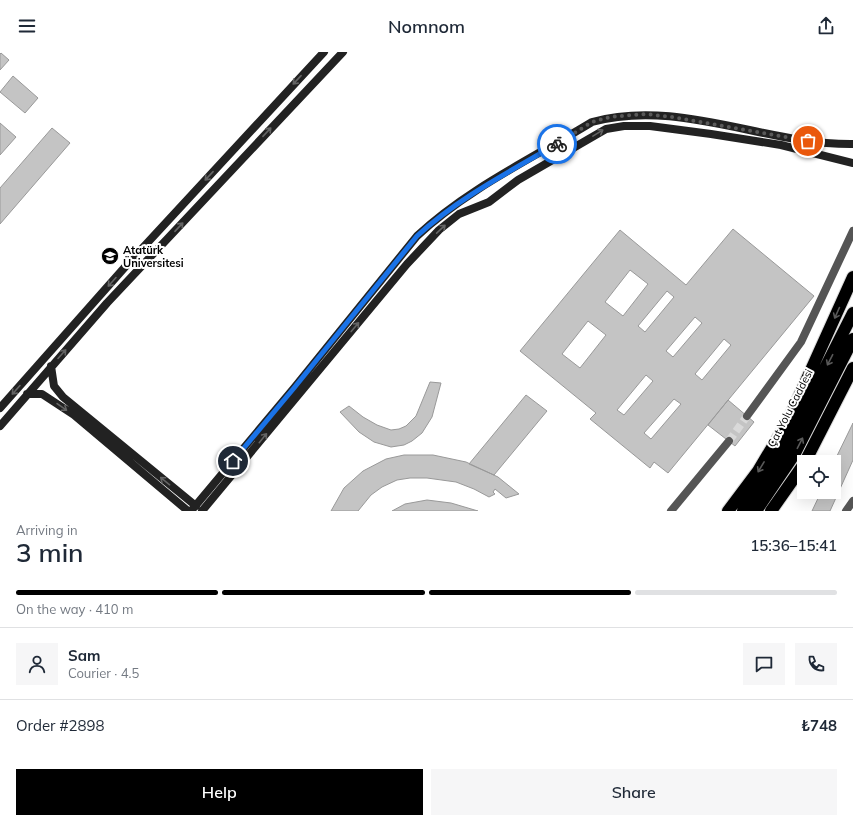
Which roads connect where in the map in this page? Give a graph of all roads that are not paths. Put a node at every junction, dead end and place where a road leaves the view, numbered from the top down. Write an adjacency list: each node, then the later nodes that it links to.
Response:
1 (324, 52): 16 (street, one-way to 16)
2 (343, 52): 13 (street, one-way to 2)
3 (853, 144): 5 (street)
4 (853, 163): 7 (street, one-way to 4)
5 (488, 184): 6 (street); 7 (street)
6 (478, 191): 8 (street); 23 (street)
7 (495, 198): 8 (street)
8 (483, 203): 23 (street, one-way to 8)
9 (853, 230): 17 (street)
10 (853, 277): 25 (highway, one-way to 25)
11 (853, 313): 26 (highway, Çat Yolu Caddesi, one-way to 26)
12 (853, 339): 27 (highway, one-way to 12)
13 (51, 366): 15 (street); 23 (street, one-way to 13)
14 (853, 368): 20 (highway)
15 (27, 394): 18 (street); 23 (street, one-way to 23)
16 (0, 408)
17 (747, 416)
18 (0, 426)
19 (728, 442): 24 (street)
20 (808, 455)
21 (797, 473): 28 (highway)
22 (853, 501): 29 (street)
23 (194, 510)
24 (671, 511)
25 (728, 511)
26 (743, 511)
27 (756, 511)
28 (771, 511)
29 (846, 511)

